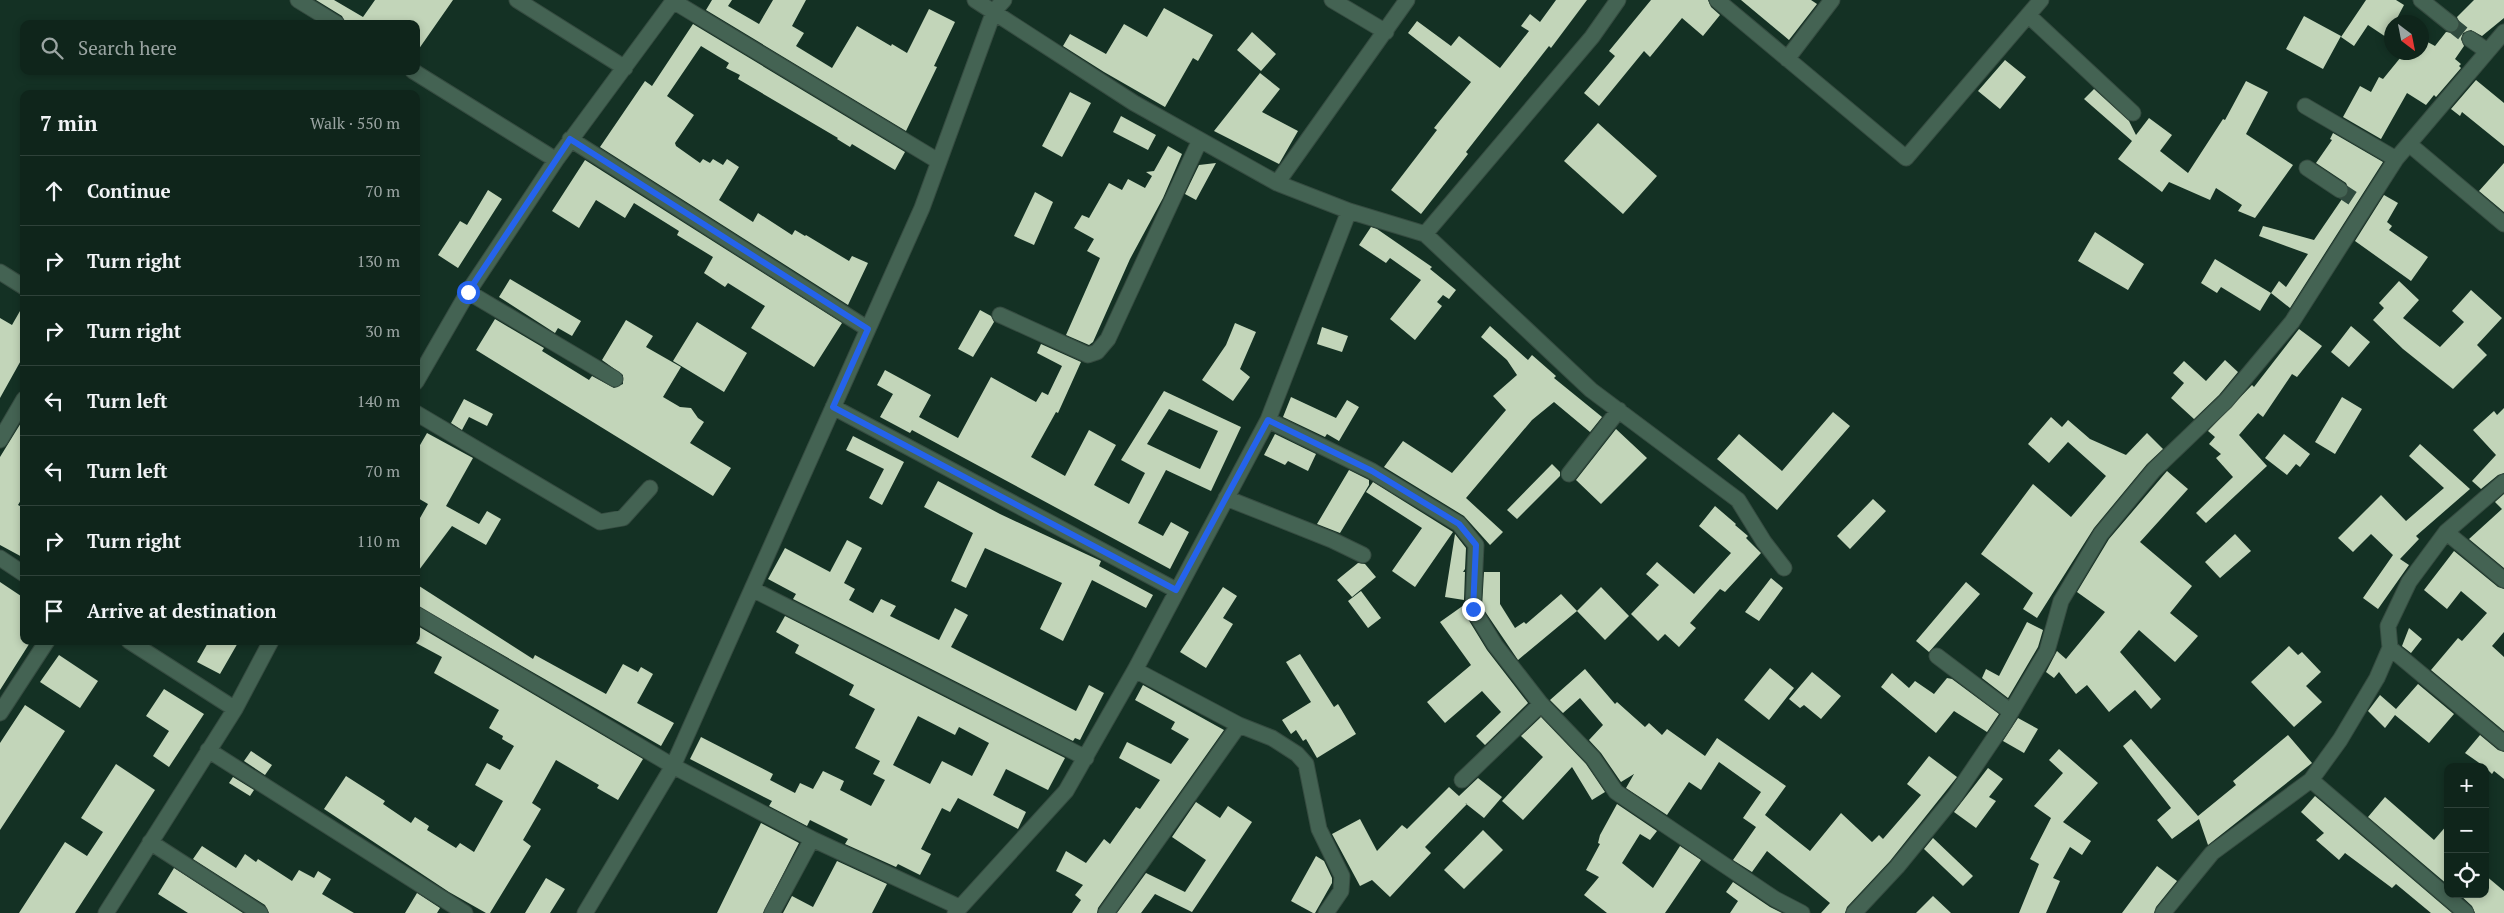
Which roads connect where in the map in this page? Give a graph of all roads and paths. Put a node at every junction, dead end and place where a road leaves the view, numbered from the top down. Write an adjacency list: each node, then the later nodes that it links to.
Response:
1 (298, 0): 14 (street)
2 (517, 0): 21 (street)
3 (673, 0): 21 (street); 30 (street)
4 (975, 0): 12 (street)
5 (1332, 0): 16 (street)
6 (1407, 0): 16 (street)
7 (1618, 0): 36 (street)
8 (1717, 0): 20 (street)
9 (1832, 0): 20 (street)
10 (2041, 0): 13 (street)
11 (2421, 0): 15 (street)
12 (999, 5): 26 (street); 30 (street)
13 (2028, 15): 20 (street); 24 (street)
14 (330, 20)
15 (2451, 24)
16 (1386, 32): 32 (street)
17 (2503, 35): 19 (street)
18 (2470, 39): 19 (street)
19 (2487, 51): 27 (street)
20 (1787, 59)
21 (625, 68): 25 (street)
22 (419, 75): 29 (street)
23 (2305, 106): 28 (street)
24 (2133, 113)
25 (570, 139): 29 (street); 41 (street)
26 (1200, 140): 32 (street); 40 (street)
27 (2409, 144): 28 (street); 35 (street)
28 (2396, 158): 71 (street)
29 (556, 160): 39 (street)
30 (938, 161): 41 (street)
31 (2306, 168): 33 (street)
32 (1277, 183): 34 (street)
33 (2340, 190)
34 (1349, 211): 36 (street); 48 (street)
35 (2504, 224)
36 (1425, 234): 46 (street)
37 (0, 272): 38 (street)
38 (20, 284)
39 (468, 292): 42 (street); 43 (street)
40 (1000, 315)
41 (868, 329): 45 (street)
42 (420, 375)
43 (615, 379)
44 (20, 406): 49 (street)
45 (833, 407): 60 (street); 61 (street)
46 (1618, 410): 50 (street); 57 (street)
47 (420, 415): 52 (street)
48 (1268, 420): 53 (street); 69 (street)
49 (0, 440)
50 (1569, 474)
51 (2504, 482): 54 (street)
52 (650, 488)
53 (1226, 498): 55 (street); 61 (street)
54 (2446, 532): 59 (street); 66 (street)
55 (1362, 555)
56 (0, 558): 58 (street)
57 (1784, 568)
58 (20, 571)
59 (2504, 580)
60 (752, 589): 76 (street); 77 (street)
61 (1176, 590): 68 (street)
62 (420, 616): 77 (street)
63 (43, 645): 72 (street)
64 (135, 645): 70 (street)
65 (269, 645): 70 (street)
66 (2390, 648): 74 (street); 79 (street)
67 (1937, 656): 71 (street)
68 (1135, 670): 73 (street); 76 (street)
69 (1541, 704): 78 (street); 90 (street)
70 (234, 709): 75 (street)
71 (2011, 712): 91 (street)
72 (0, 713)
73 (1239, 726): 88 (street); 89 (street)
74 (2504, 743)
75 (208, 750): 81 (street); 85 (street)
76 (1086, 758): 82 (street)
77 (673, 766): 80 (street); 86 (street)
78 (1462, 780)
79 (2311, 780): 92 (street); 93 (street)
80 (812, 839): 82 (street); 87 (street)
81 (150, 842): 83 (street); 84 (street)
82 (957, 910)
83 (106, 913)
84 (260, 913)
85 (465, 913)
86 (585, 913)
87 (772, 913)
88 (1106, 913)
89 (1326, 913)
90 (1802, 913)
91 (1854, 913)
92 (2163, 913)
93 (2466, 913)

